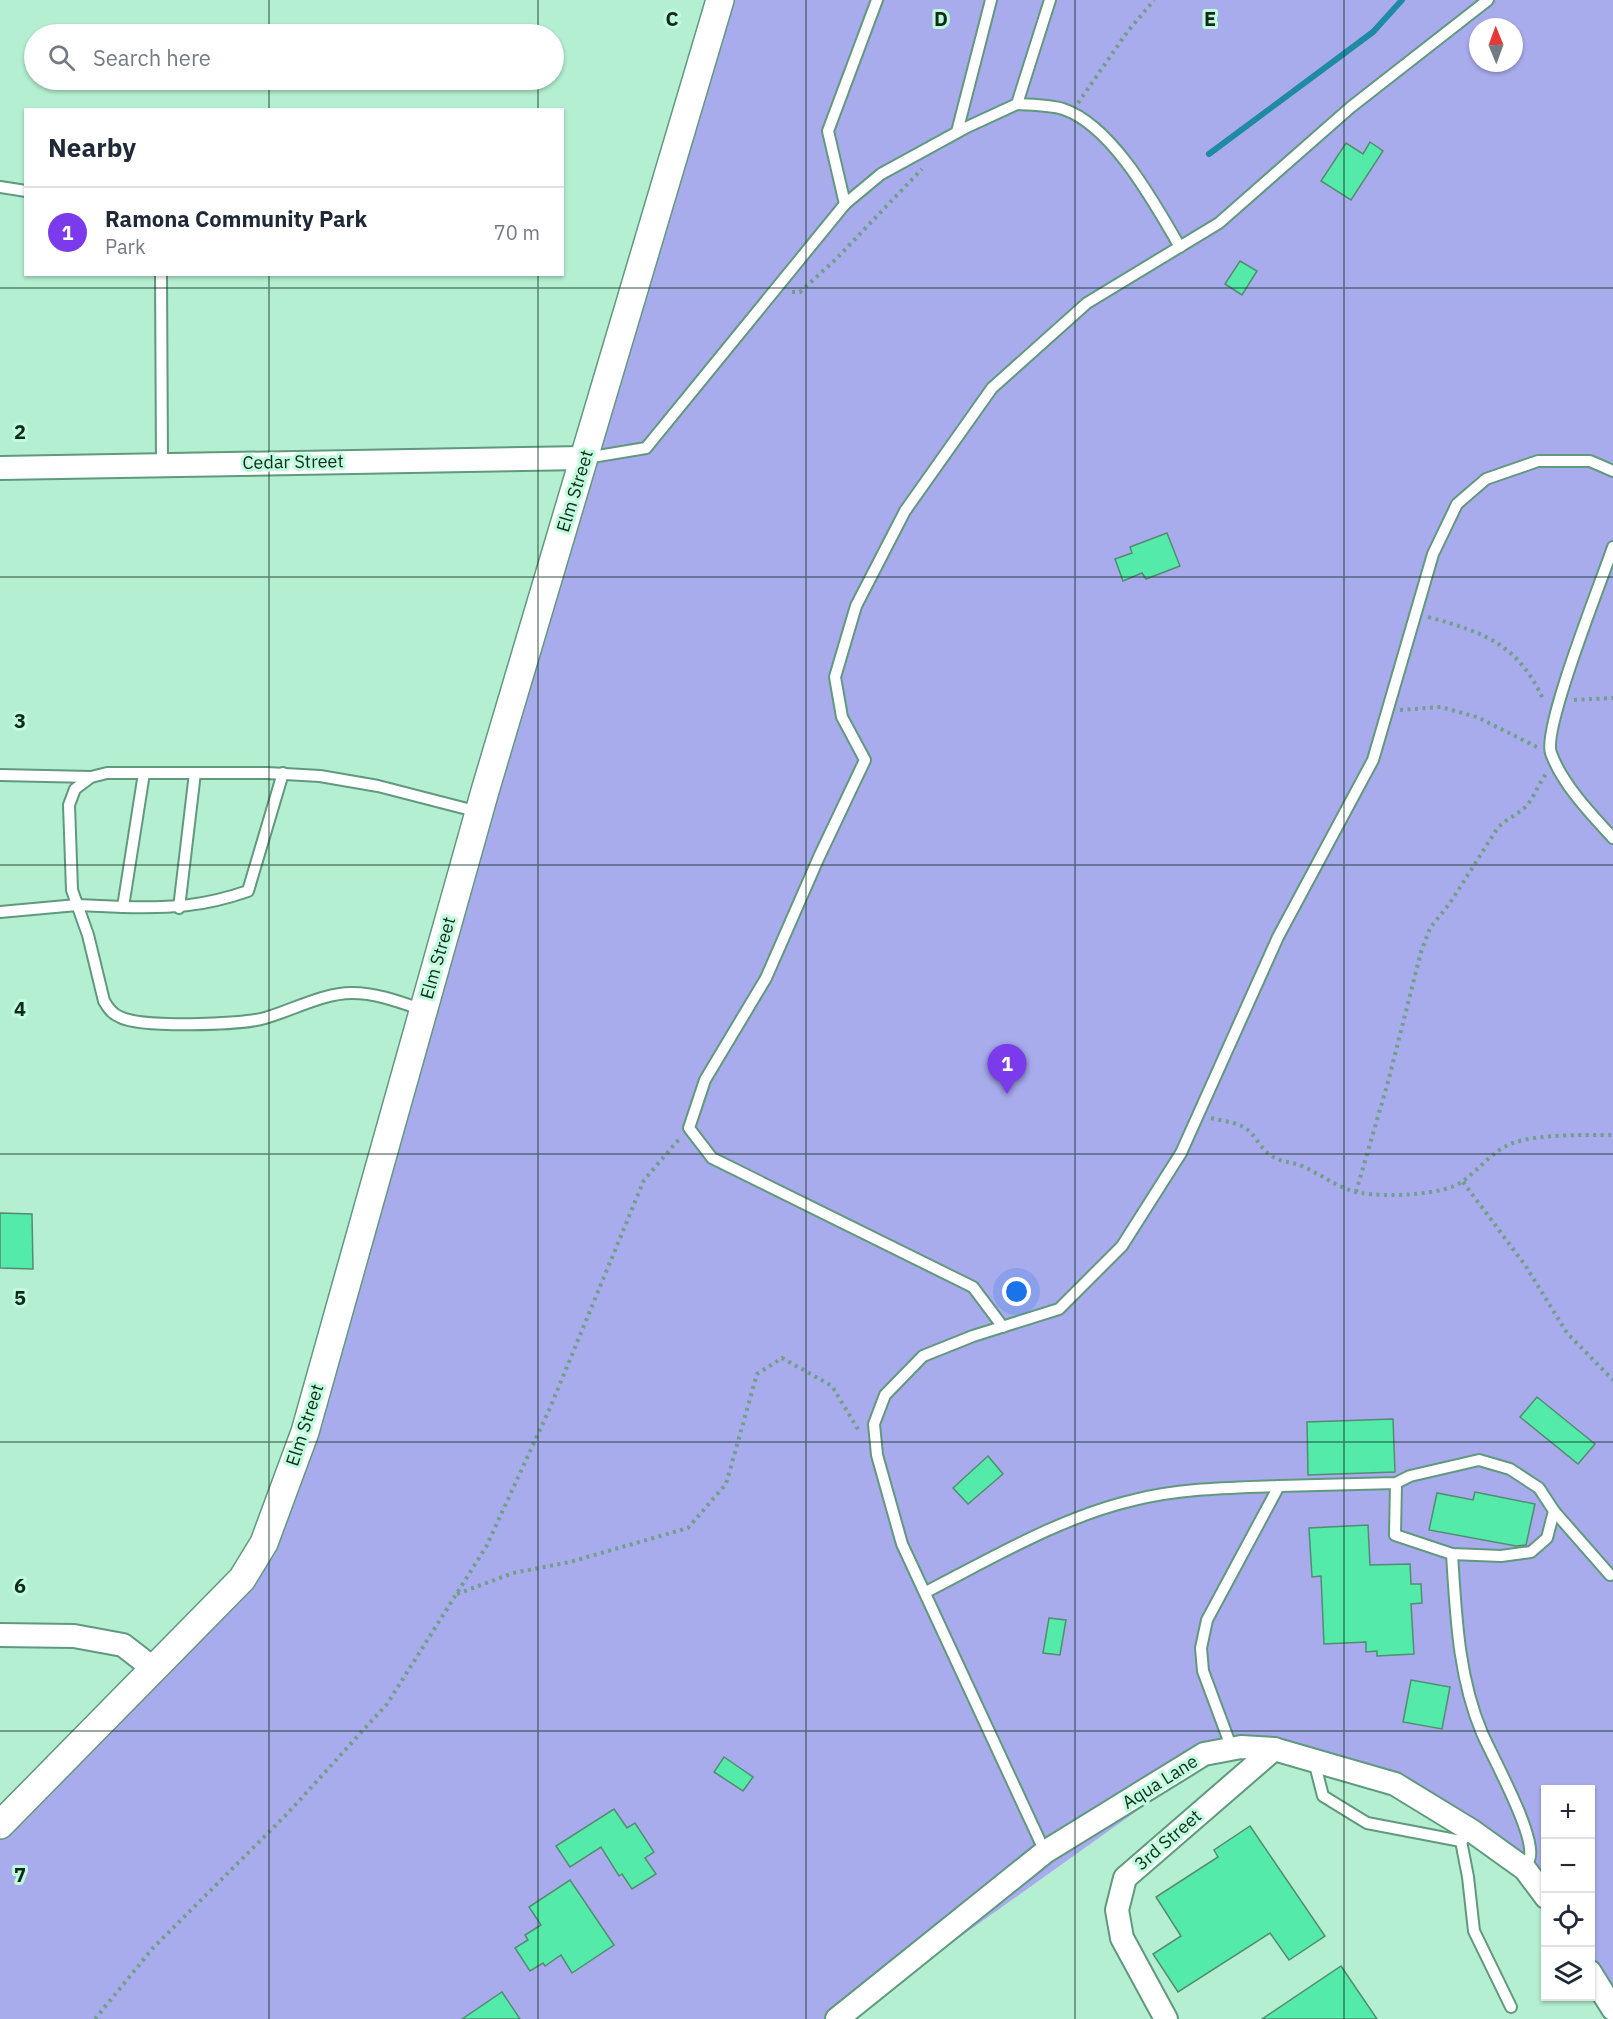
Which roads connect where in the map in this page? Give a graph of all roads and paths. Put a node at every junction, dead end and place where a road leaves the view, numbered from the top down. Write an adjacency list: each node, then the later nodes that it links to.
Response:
1 (720, 0): 17 (street, Elm Street)
2 (877, 0): 13 (lane)
3 (991, 0): 9 (lane)
4 (1050, 0): 7 (lane)
5 (1154, 0): 8 (path)
6 (1488, 0): 14 (lane)
7 (1017, 104): 8 (lane); 9 (lane)
8 (1071, 114): 14 (lane)
9 (957, 132): 10 (lane)
10 (944, 140): 13 (lane); 16 (path)
11 (0, 187): 12 (lane)
12 (24, 191)
13 (845, 204): 16 (lane)
14 (1180, 247): 42 (lane)
15 (161, 276): 18 (lane)
16 (770, 294): 17 (lane)
17 (585, 458): 18 (street, Cedar Street); 34 (street, Elm Street)
18 (162, 465): 19 (street, Cedar Street)
19 (0, 468)
20 (1613, 471): 22 (lane)
21 (1613, 547): 24 (lane)
22 (1416, 613): 25 (lane); 26 (path)
23 (1613, 698): 24 (path)
24 (1558, 702): 26 (lane)
25 (1388, 711): 27 (path); 41 (lane)
26 (1552, 718): 27 (lane)
27 (1550, 752): 28 (lane)
28 (1557, 762): 35 (lane); 45 (path)
29 (144, 773): 30 (lane); 33 (lane); 37 (lane)
30 (195, 773): 31 (lane); 38 (lane)
31 (283, 773): 34 (lane); 38 (lane)
32 (0, 776): 33 (lane)
33 (91, 777): 36 (lane)
34 (479, 812): 40 (street, Elm Street)
35 (1613, 838)
36 (77, 905): 37 (lane); 39 (lane); 40 (lane)
37 (123, 907): 38 (lane)
38 (179, 908)
39 (0, 912)
40 (424, 1010): 57 (street, Elm Street)
41 (1199, 1115): 45 (path); 46 (lane)
42 (689, 1128): 46 (lane); 55 (path)
43 (1613, 1136): 44 (path)
44 (1463, 1182): 45 (path); 47 (path)
45 (1356, 1192)
46 (1003, 1327): 48 (lane)
47 (1613, 1380)
48 (875, 1435): 54 (lane); 55 (path)
49 (1396, 1483): 50 (lane); 51 (lane); 52 (lane)
50 (1279, 1486): 54 (lane); 59 (lane)
51 (1554, 1511): 52 (lane); 53 (lane)
52 (1452, 1554): 64 (lane)
53 (1610, 1575)
54 (926, 1592): 63 (lane)
55 (456, 1594): 69 (path)
56 (0, 1635): 57 (street)
57 (154, 1669): 61 (street, Elm Street)
58 (1274, 1749): 59 (street, Aqua Lane); 60 (street, Aqua Lane); 71 (street, 3rd Street)
59 (1232, 1750): 63 (street, Aqua Lane)
60 (1313, 1760): 62 (street, Aqua Lane); 62 (lane)
61 (0, 1825)
62 (1466, 1836): 64 (street, Aqua Lane); 67 (lane)
63 (1045, 1852): 70 (street, Aqua Lane)
64 (1525, 1869): 65 (street, Aqua Lane)
65 (1543, 1893)
66 (1595, 1980): 68 (street)
67 (1511, 2007)
68 (1613, 2009)
69 (95, 2019)
70 (837, 2019)
71 (1166, 2019)

